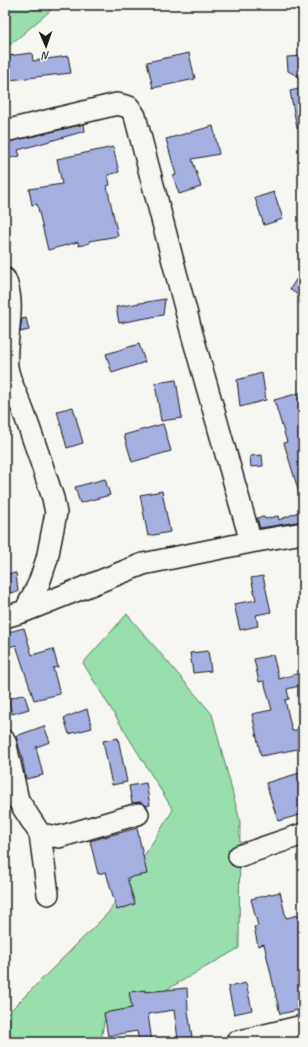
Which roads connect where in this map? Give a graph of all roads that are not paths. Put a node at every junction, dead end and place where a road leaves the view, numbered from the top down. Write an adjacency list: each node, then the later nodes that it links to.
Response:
1 (5, 131): 5 (street)
2 (5, 279): 3 (street)
3 (13, 402): 6 (street)
4 (303, 533): 5 (street)
5 (251, 542): 6 (street)
6 (25, 611): 7 (street)
7 (5, 617)
8 (5, 741): 9 (street)
9 (12, 804): 11 (street)
10 (138, 814): 11 (street)
11 (40, 834): 14 (street)
12 (303, 834): 13 (street)
13 (239, 856)
14 (48, 894)
15 (303, 1026): 16 (street)
16 (236, 1042)

